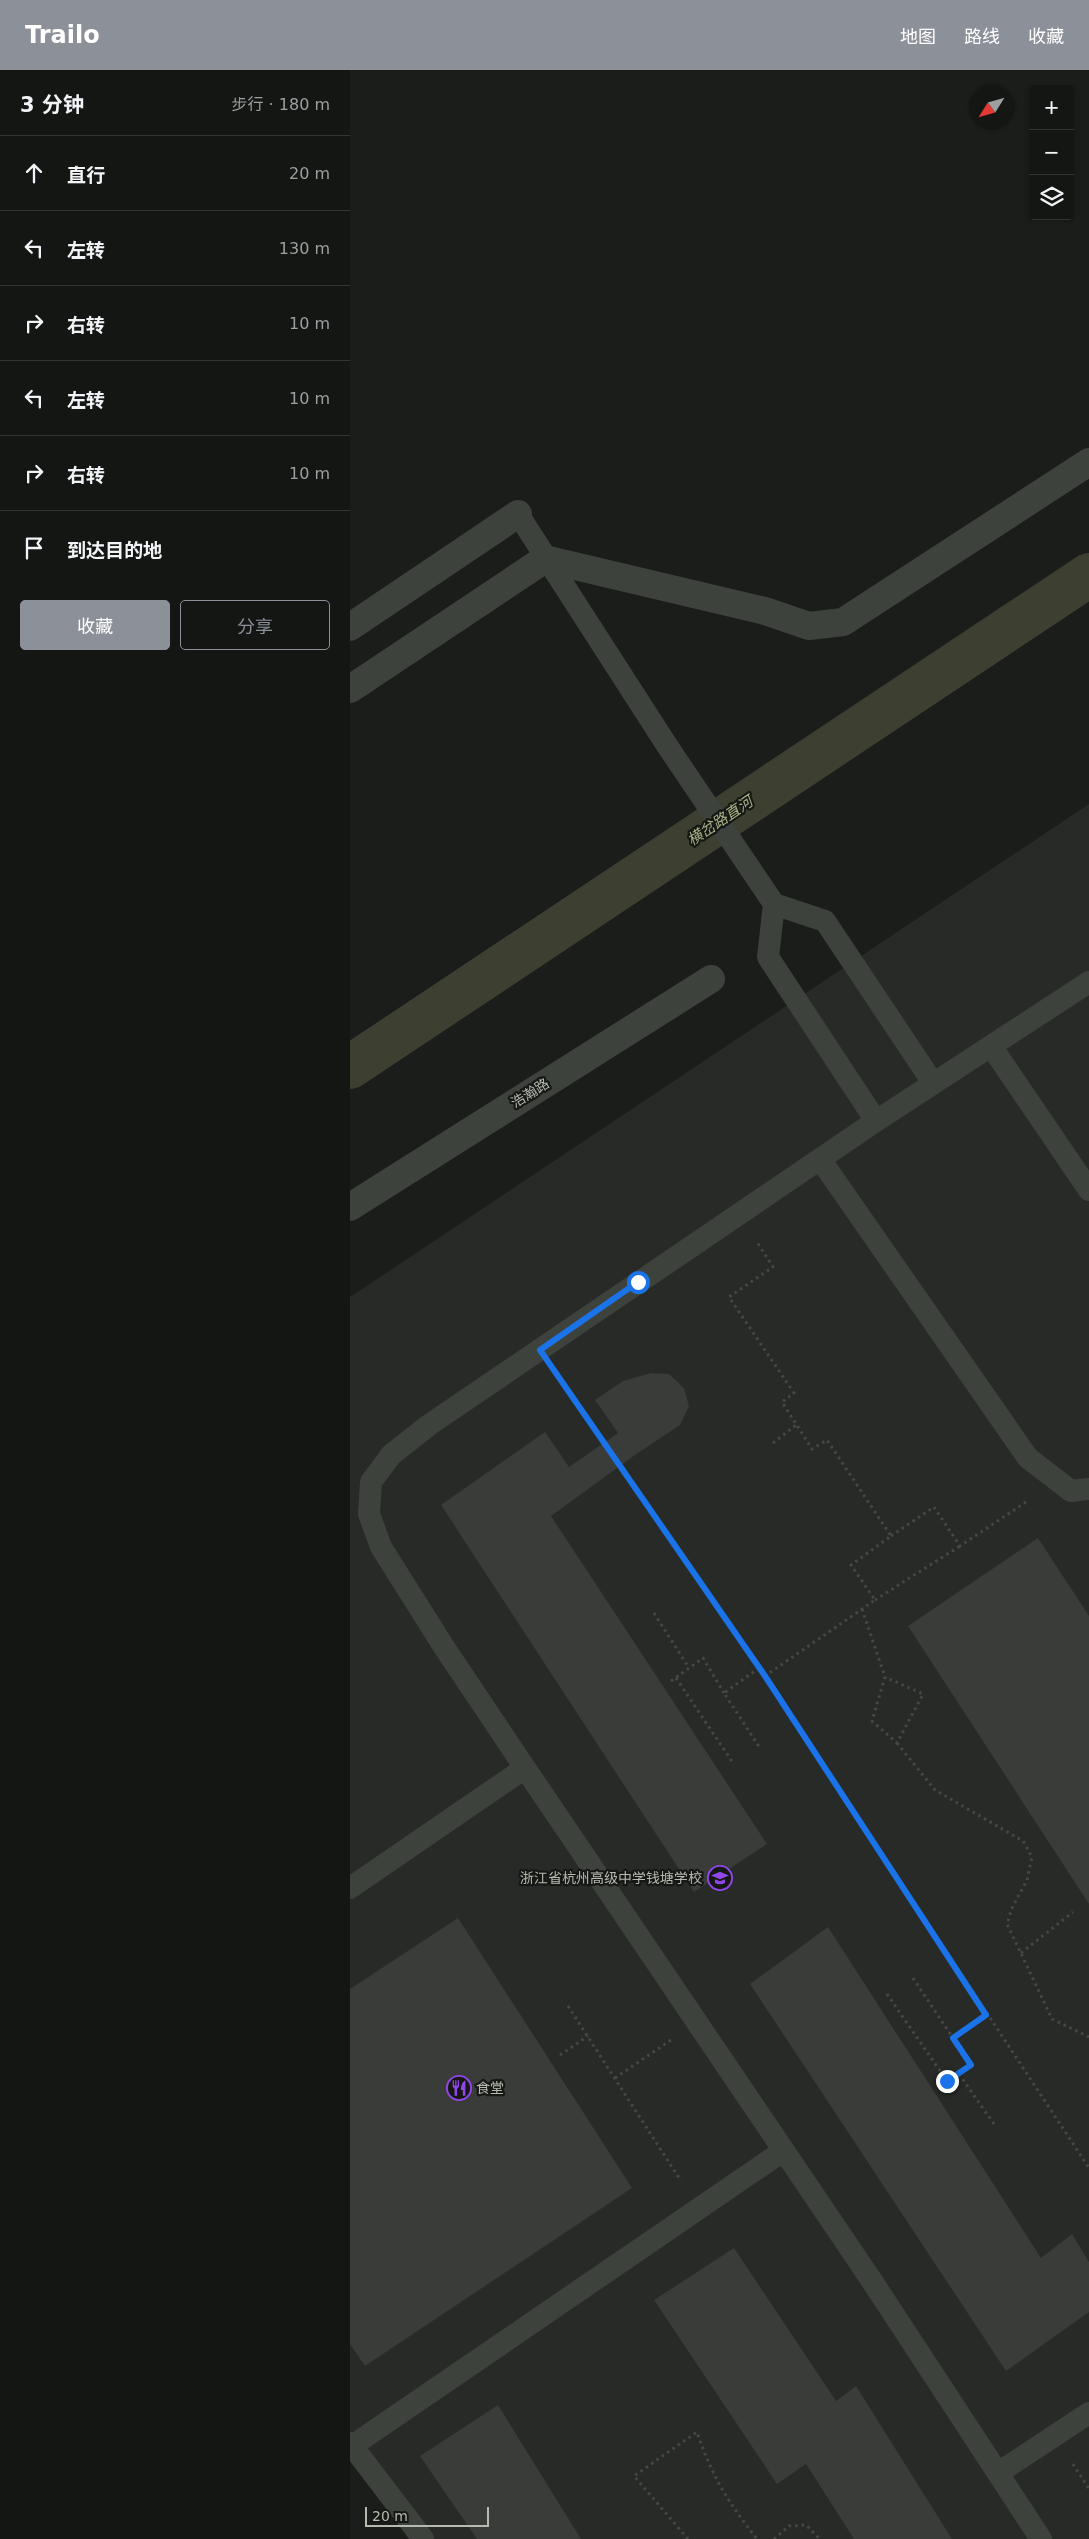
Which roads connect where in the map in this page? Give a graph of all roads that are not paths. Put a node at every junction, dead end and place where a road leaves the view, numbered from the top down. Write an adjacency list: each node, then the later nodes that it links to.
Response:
1 (1089, 462): 3 (street)
2 (518, 514): 3 (lane); 4 (street)
3 (545, 559): 5 (street); 6 (lane)
4 (350, 627)
5 (350, 689)
6 (774, 904): 10 (lane); 11 (lane)
7 (710, 979): 14 (street, 浩瀚路)
8 (1089, 982): 9 (lane)
9 (991, 1046): 10 (lane); 13 (lane)
10 (933, 1083): 11 (lane)
11 (876, 1121): 12 (lane)
12 (820, 1159): 15 (lane); 16 (lane)
13 (1089, 1190)
14 (350, 1207)
15 (1089, 1489)
16 (525, 1768): 17 (lane); 18 (lane)
17 (350, 1888)
18 (783, 2151): 20 (lane); 21 (lane)
19 (1089, 2413): 21 (lane)
20 (351, 2445): 22 (lane)
21 (998, 2473): 23 (lane)
22 (423, 2539)
23 (1041, 2539)

